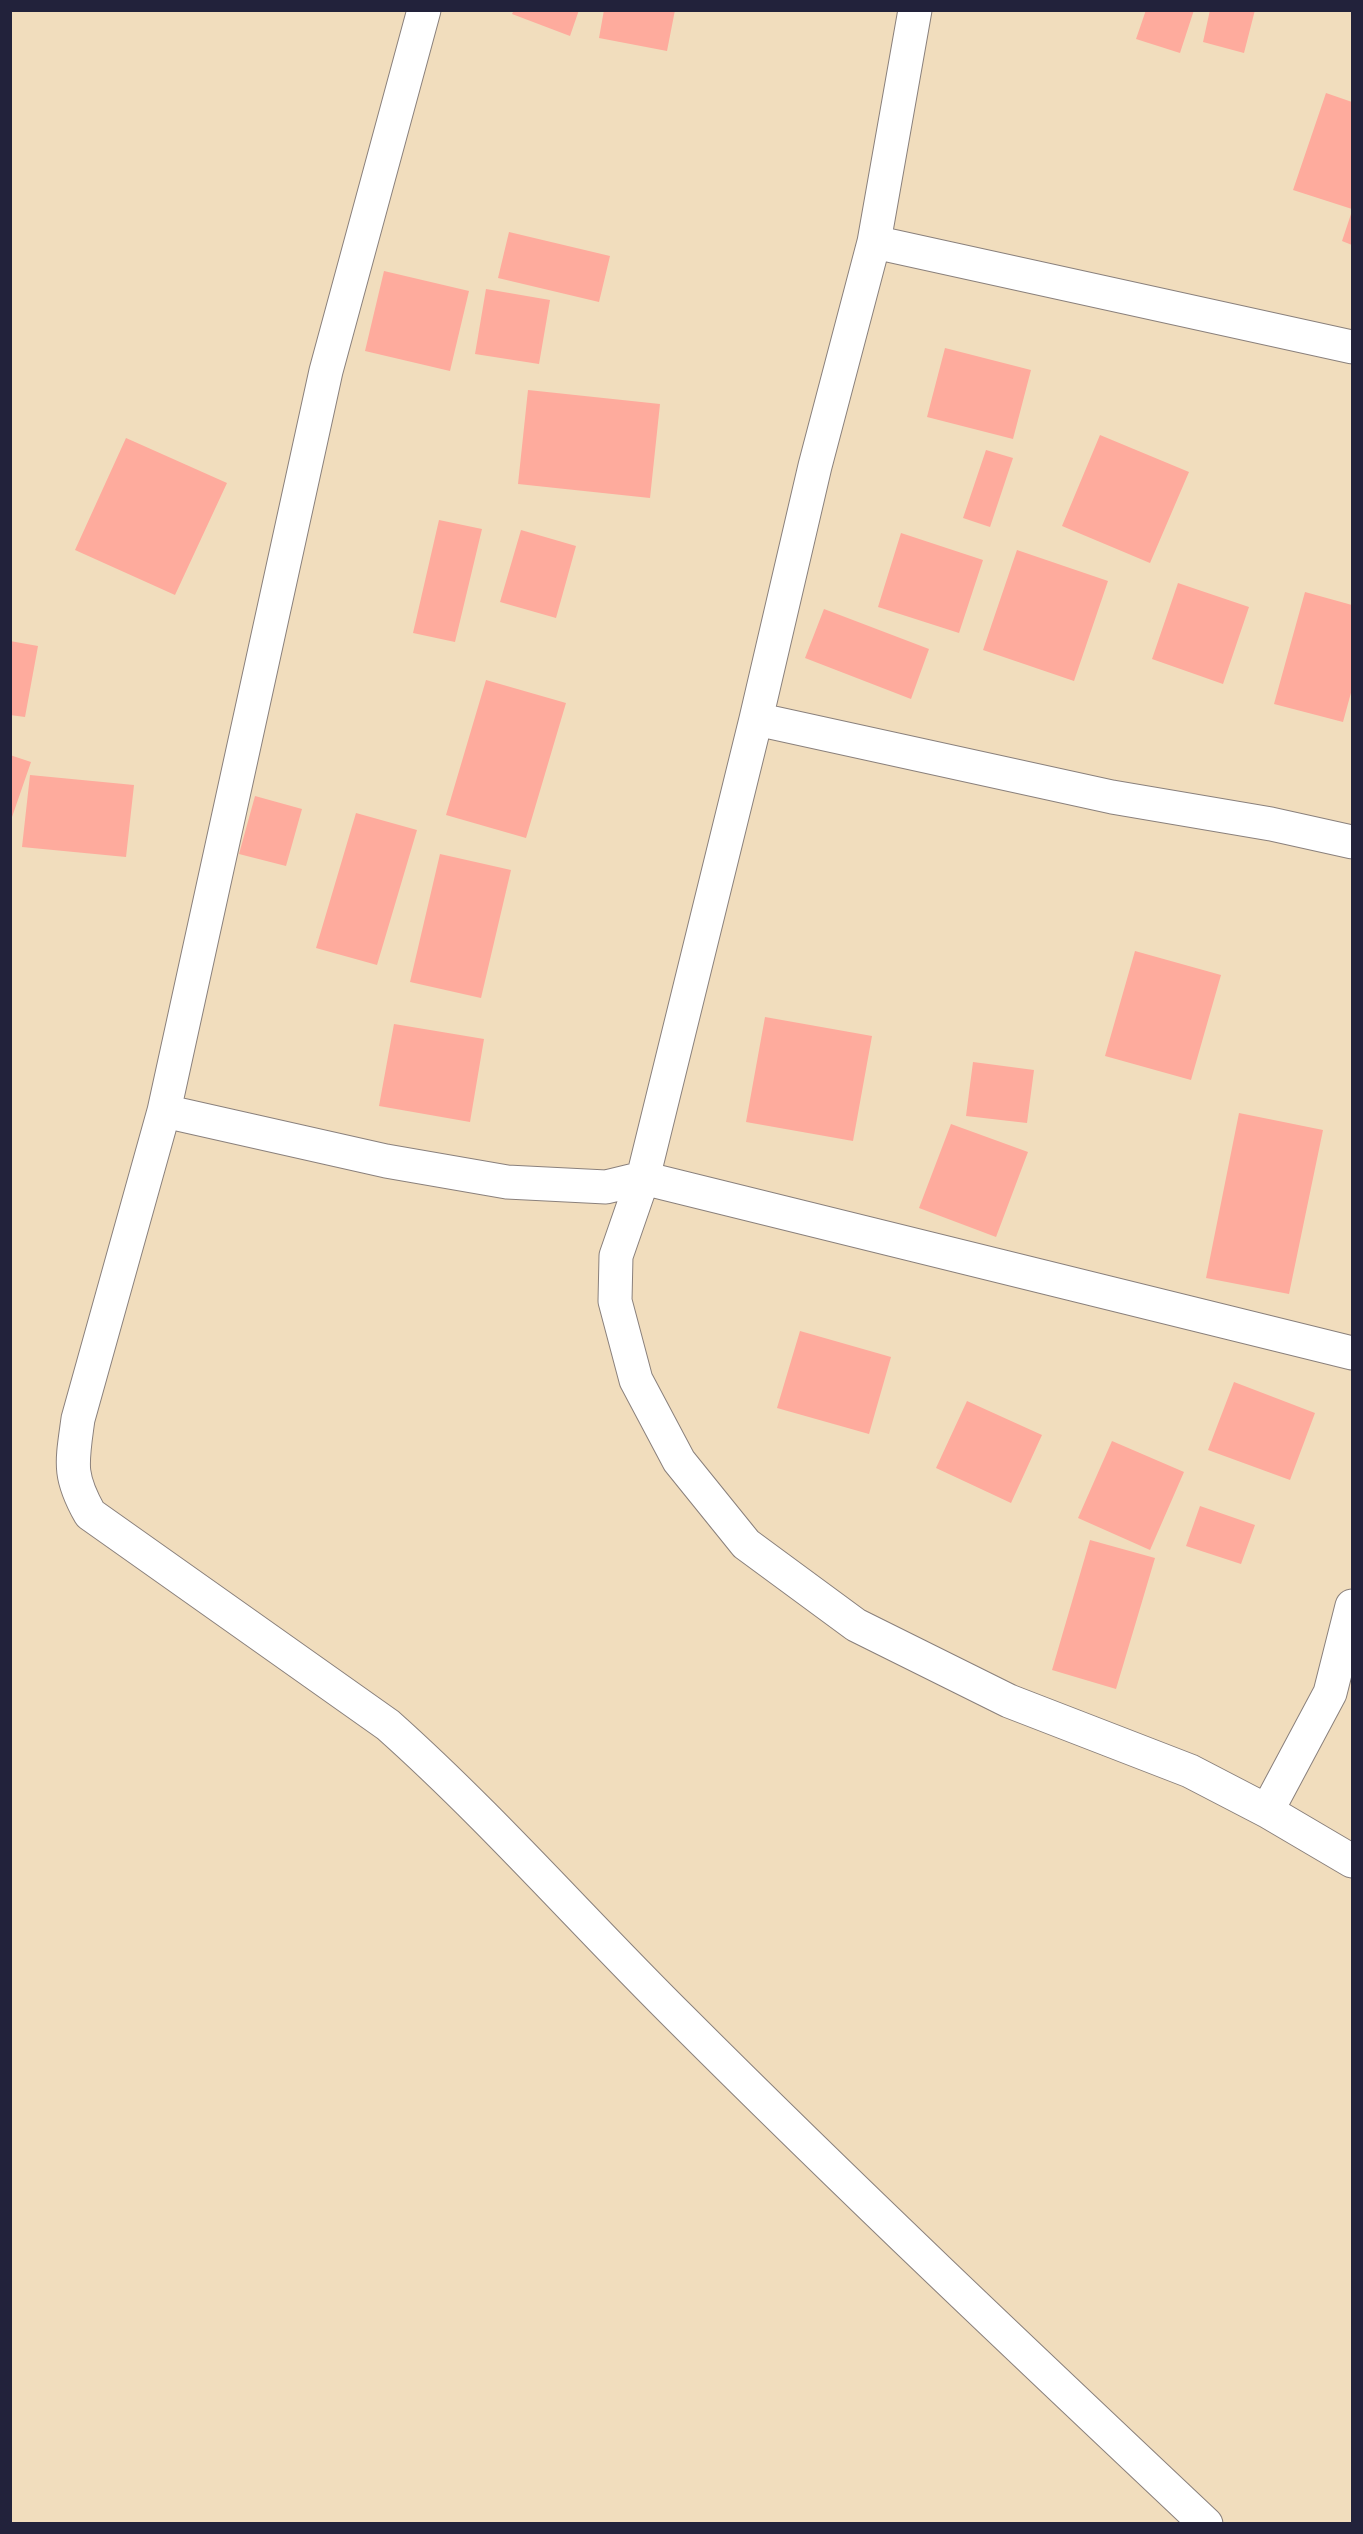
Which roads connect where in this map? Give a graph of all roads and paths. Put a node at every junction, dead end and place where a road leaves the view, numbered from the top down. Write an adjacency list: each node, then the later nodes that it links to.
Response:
1 (423, 10): 7 (street)
2 (915, 10): 3 (street)
3 (874, 242): 4 (street); 5 (street)
4 (1353, 347)
5 (756, 719): 6 (street); 8 (street)
6 (1353, 842)
7 (164, 1112): 8 (street); 13 (street)
8 (643, 1178): 9 (street); 11 (street)
9 (1353, 1353)
10 (1353, 1606): 11 (street)
11 (1267, 1811): 12 (street)
12 (1353, 1861)
13 (1206, 2523)

